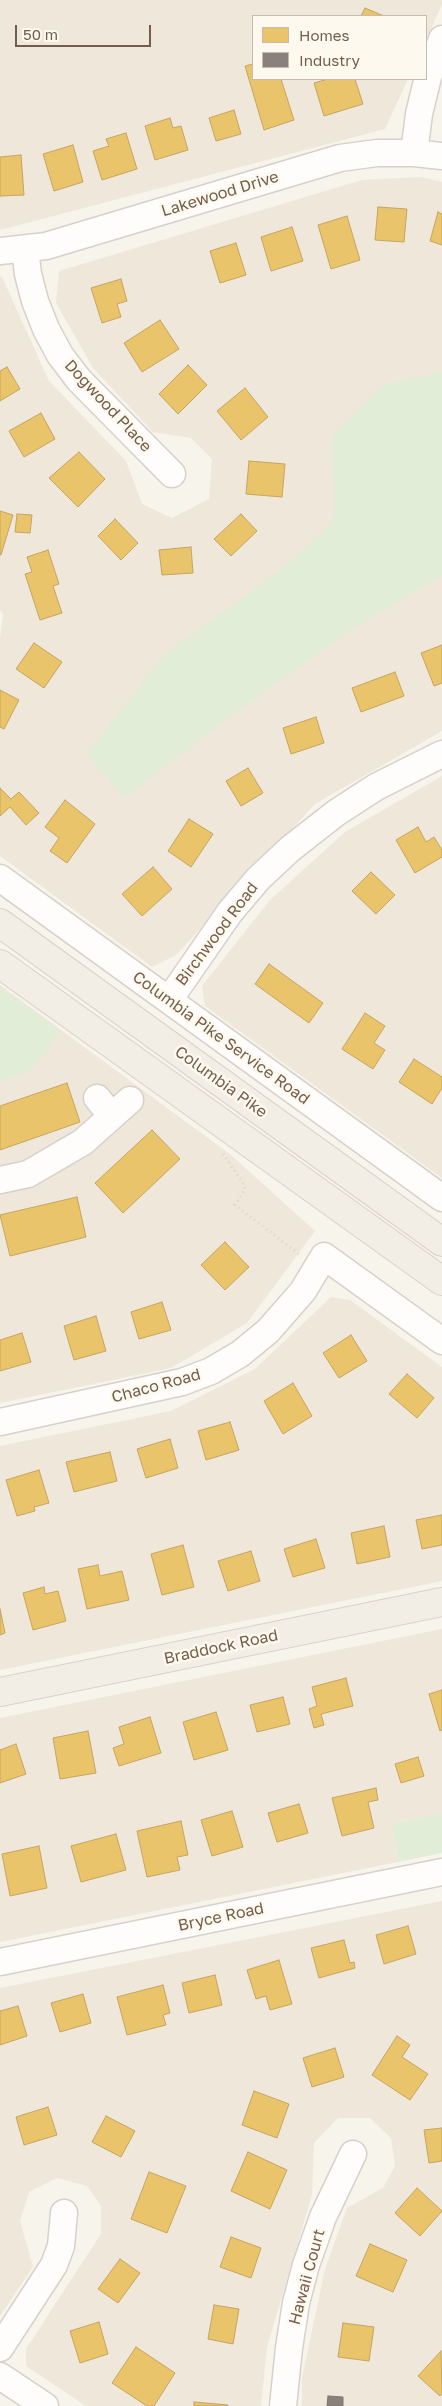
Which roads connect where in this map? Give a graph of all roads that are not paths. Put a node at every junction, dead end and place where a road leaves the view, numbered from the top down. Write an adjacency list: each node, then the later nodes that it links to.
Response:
1 (442, 39): 2 (street)
2 (414, 153): 3 (street, Lakewood Drive); 4 (street, Lakewood Drive)
3 (442, 156)
4 (12, 250): 5 (street, Dogwood Place)
5 (172, 474)
6 (442, 754): 10 (street, Birchwood Road)
7 (0, 878): 10 (street, Columbia Pike Service Road)
8 (0, 922): 14 (main road, Columbia Pike)
9 (0, 964): 15 (main road, Columbia Pike)
10 (169, 1000): 13 (street, Columbia Pike Service Road)
11 (113, 1105): 12 (street)
12 (0, 1180)
13 (442, 1198)
14 (442, 1242)
15 (442, 1281)
16 (442, 1341): 17 (street, Chaco Road)
17 (0, 1422)
18 (442, 1602): 19 (main road, Braddock Road)
19 (0, 1692)
20 (442, 1872): 21 (street, Bryce Road)
21 (0, 1962)
22 (352, 2154): 27 (street, Hawaii Court)
23 (64, 2213): 24 (street)
24 (0, 2348)
25 (0, 2376): 26 (street)
26 (45, 2406)
27 (283, 2406)

